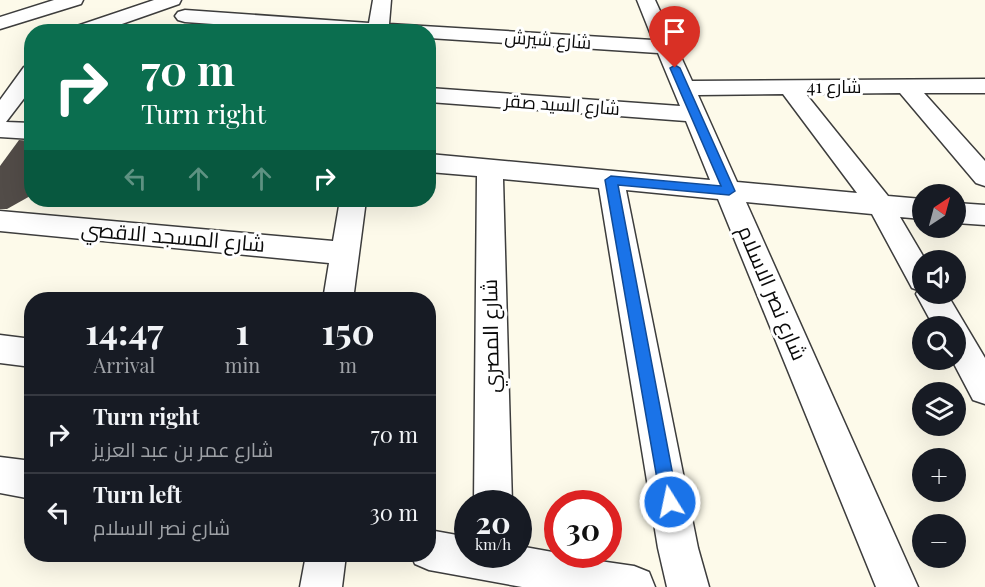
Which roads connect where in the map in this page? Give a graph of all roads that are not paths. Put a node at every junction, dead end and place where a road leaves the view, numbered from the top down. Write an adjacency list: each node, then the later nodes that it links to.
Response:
1 (74, 0): 7 (street)
2 (87, 0): 8 (street)
3 (172, 0): 9 (street)
4 (230, 0): 10 (street)
5 (382, 0): 11 (street)
6 (641, 0): 13 (street, شارع نصر الاسلام)
7 (0, 24)
8 (69, 24)
9 (102, 24)
10 (268, 24)
11 (379, 24)
12 (436, 32): 13 (street, شارع شيرش)
13 (666, 47): 21 (street, شارع نصر الاسلام)
14 (24, 68): 15 (street)
15 (0, 76)
16 (24, 83): 22 (street)
17 (985, 86): 19 (street, شارع 41)
18 (789, 87): 19 (street, شارع 41); 21 (street, شارع 41); 30 (street)
19 (906, 87): 27 (street)
20 (436, 95): 21 (street, شارع السيد صقر)
21 (689, 101): 29 (street, شارع نصر الاسلام)
22 (0, 116)
23 (0, 129): 24 (street)
24 (24, 131)
25 (436, 164): 26 (street)
26 (490, 169): 28 (street); 45 (street, شارع المصري)
27 (985, 177)
28 (611, 180): 29 (street); 52 (street)
29 (729, 191): 30 (street); 53 (street, شارع نصر الاسلام)
30 (880, 205): 32 (street); 37 (street)
31 (352, 207): 36 (street)
32 (912, 208)
33 (966, 214): 34 (street)
34 (985, 215)
35 (0, 221): 36 (street, شارع المسجد الاقصي)
36 (345, 253): 38 (street)
37 (912, 262)
38 (339, 292)
39 (0, 349): 40 (street)
40 (24, 352)
41 (966, 355): 42 (street)
42 (985, 389)
43 (0, 475): 44 (street)
44 (24, 479)
45 (493, 490)
46 (436, 552): 47 (street)
47 (454, 556)
48 (325, 562): 50 (street)
49 (504, 568): 51 (street)
50 (321, 587)
51 (634, 587)
52 (688, 587)
53 (897, 587)

